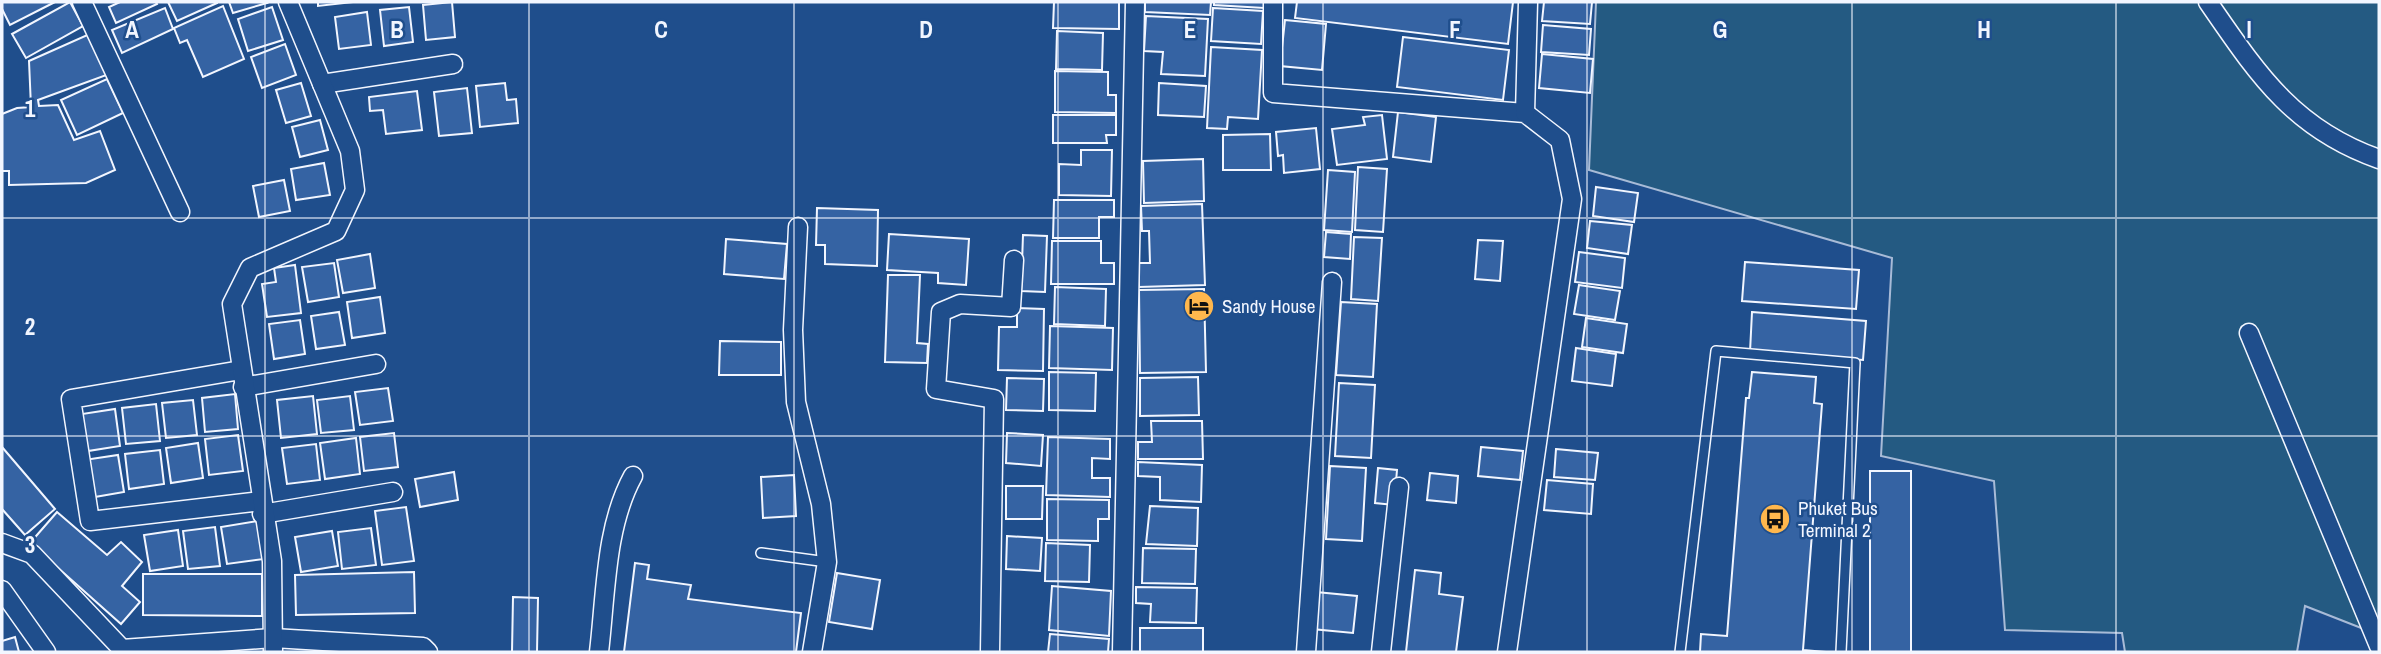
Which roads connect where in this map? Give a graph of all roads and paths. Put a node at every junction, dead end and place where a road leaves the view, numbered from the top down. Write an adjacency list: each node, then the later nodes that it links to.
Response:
1 (82, 2): 11 (street)
2 (288, 2): 8 (street)
3 (1135, 2): 33 (street)
4 (1273, 2): 9 (street)
5 (1528, 2): 9 (street)
6 (2208, 2): 10 (street)
7 (453, 64): 8 (street)
8 (322, 84): 17 (street)
9 (1525, 113): 36 (street)
10 (2379, 159)
11 (180, 212)
12 (798, 227): 24 (street)
13 (1014, 260): 32 (street)
14 (1332, 282): 34 (street)
15 (2249, 333): 27 (street)
16 (376, 364): 17 (street)
17 (242, 378): 21 (street); 21 (street)
18 (633, 476): 30 (street)
19 (1399, 487): 35 (street)
20 (393, 492): 21 (street)
21 (262, 508): 26 (street)
22 (2, 543): 26 (street)
23 (761, 553): 24 (lane)
24 (827, 562): 31 (street)
25 (2, 590): 28 (street)
26 (273, 645): 29 (street)
27 (2379, 646)
28 (46, 652)
29 (428, 652)
30 (599, 652)
31 (813, 652)
32 (989, 652)
33 (1122, 652)
34 (1306, 652)
35 (1381, 652)
36 (1507, 652)
37 (1680, 652): 38 (lane)
38 (1841, 652)

